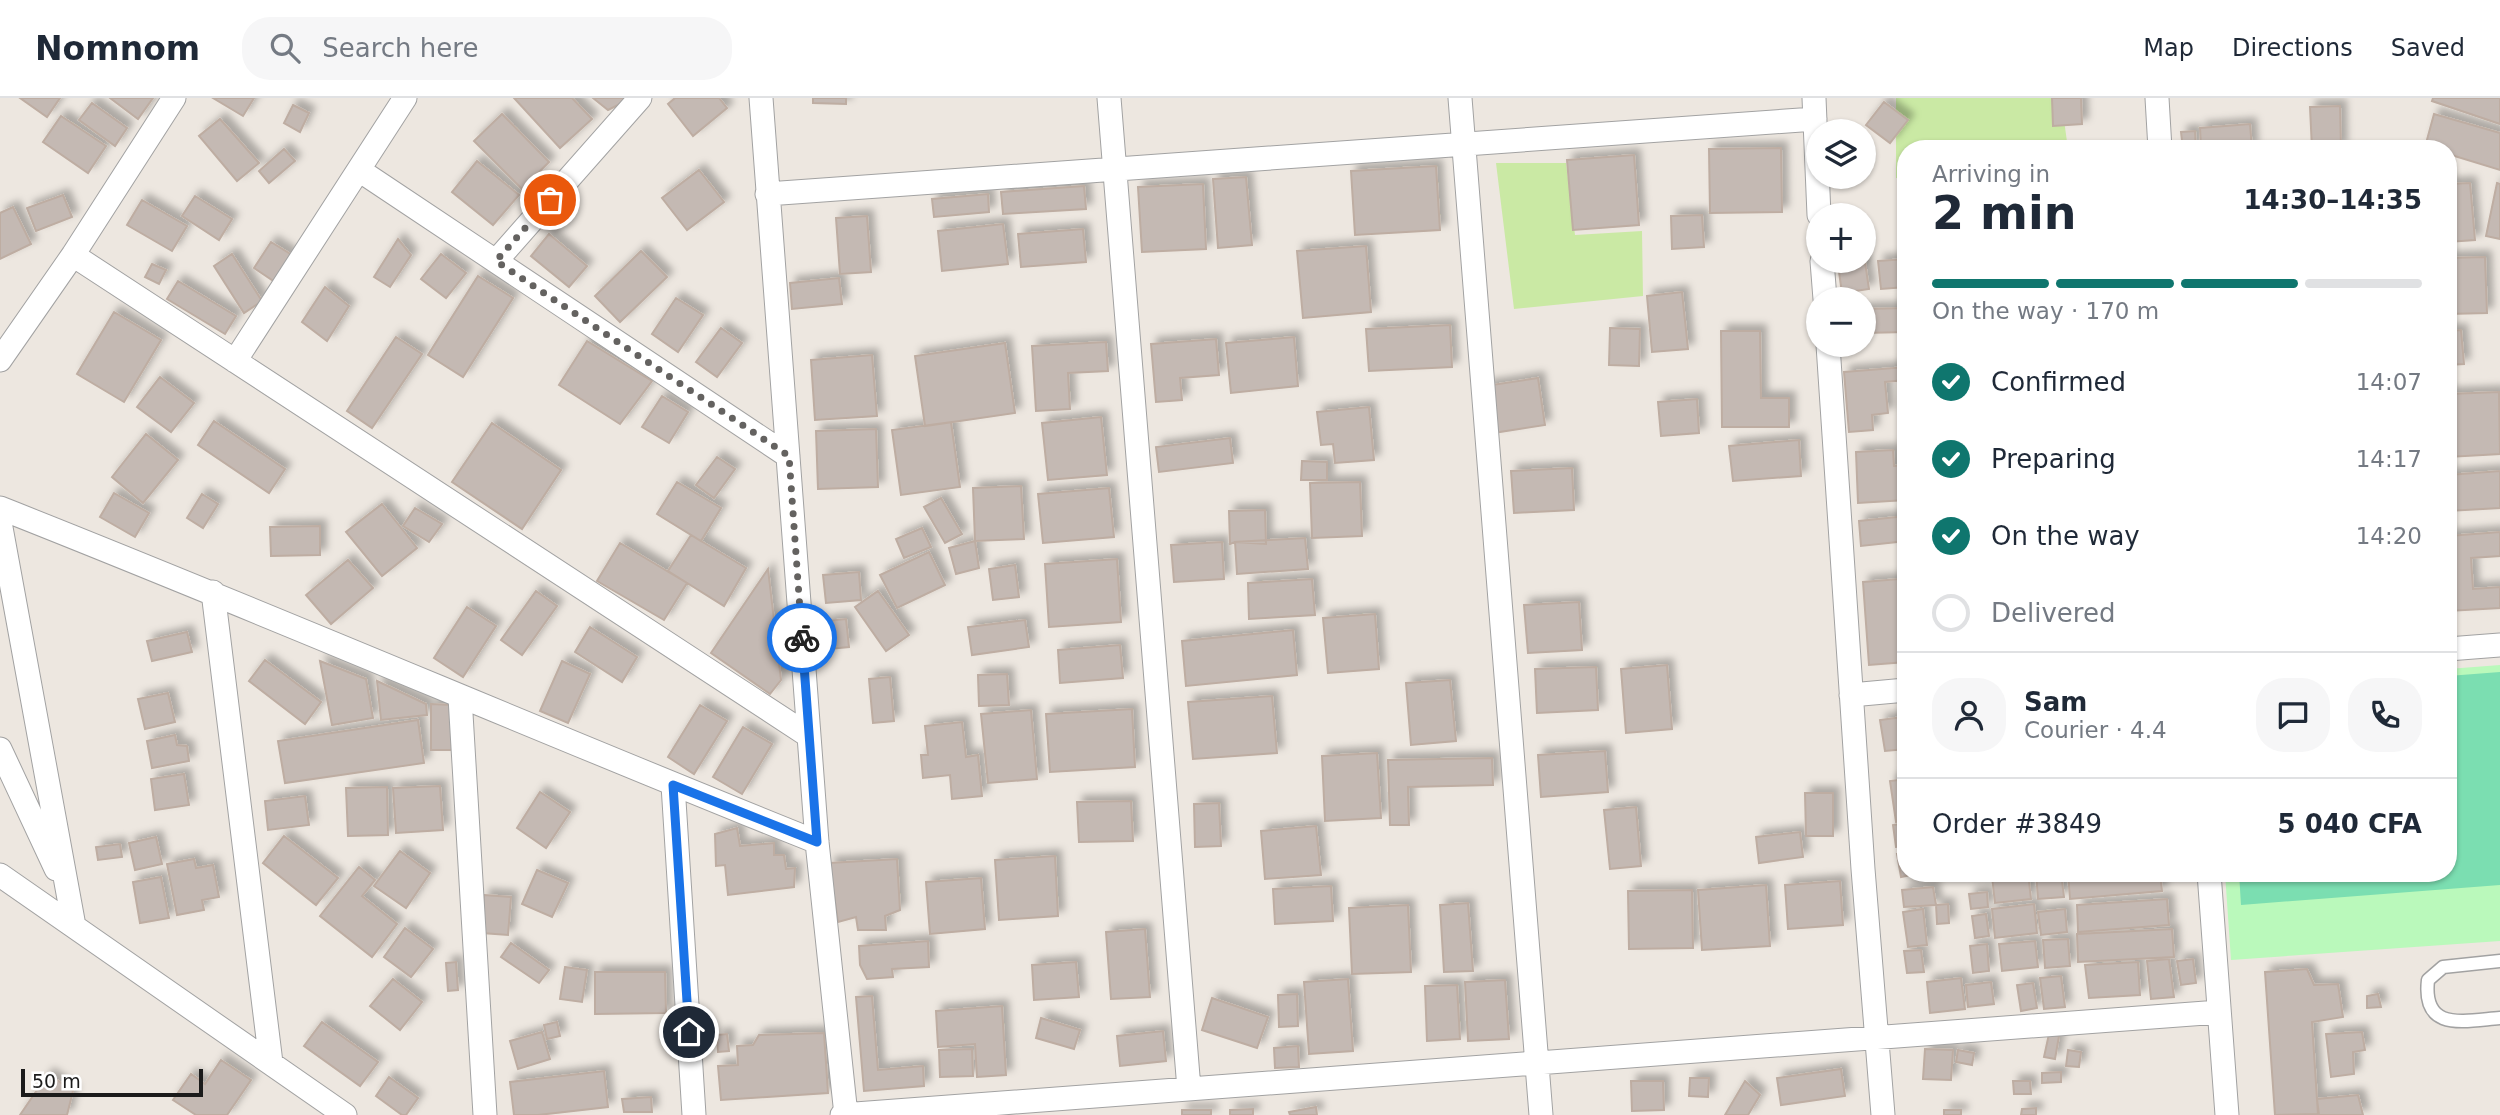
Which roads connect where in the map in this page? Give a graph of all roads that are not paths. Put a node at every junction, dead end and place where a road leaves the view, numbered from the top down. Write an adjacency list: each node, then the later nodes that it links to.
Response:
1 (174, 98): 15 (street)
2 (405, 98): 12 (street)
3 (640, 98): 16 (street)
4 (761, 98): 13 (street)
5 (1109, 98): 11 (street)
6 (1460, 98): 10 (street)
7 (2157, 98): 9 (street)
8 (1815, 108): 10 (street); 14 (street)
9 (2160, 140)
10 (1464, 144): 11 (street); 42 (street)
11 (1113, 169): 13 (street); 43 (street)
12 (359, 170): 16 (street); 19 (street)
13 (768, 194): 20 (street)
14 (1819, 203)
15 (73, 255): 18 (street); 19 (street)
16 (496, 261): 20 (street)
17 (1829, 357): 27 (street)
18 (0, 360)
19 (235, 361): 29 (street)
20 (789, 456): 29 (street)
21 (0, 508): 23 (street)
22 (0, 522): 35 (street)
23 (213, 592): 28 (street); 41 (street)
24 (2500, 645): 25 (street)
25 (2457, 648)
26 (1897, 691): 27 (street)
27 (1851, 695): 40 (street)
28 (460, 697): 31 (street); 45 (street)
29 (809, 736): 32 (street)
30 (0, 749): 35 (street)
31 (673, 785): 32 (street); 46 (street)
32 (817, 842): 47 (street)
33 (0, 875): 36 (street)
34 (2210, 882): 38 (street)
35 (69, 897): 36 (street)
36 (74, 926): 41 (street)
37 (2500, 961): 39 (lane)
38 (2219, 1012): 40 (street); 50 (street)
39 (2500, 1018)
40 (1876, 1038): 42 (street); 49 (street)
41 (271, 1063): 44 (street)
42 (1537, 1063): 43 (street); 48 (street)
43 (1189, 1089): 47 (street)
44 (345, 1115)
45 (485, 1115)
46 (694, 1115)
47 (844, 1115)
48 (1541, 1115)
49 (1883, 1115)
50 (2227, 1115)

